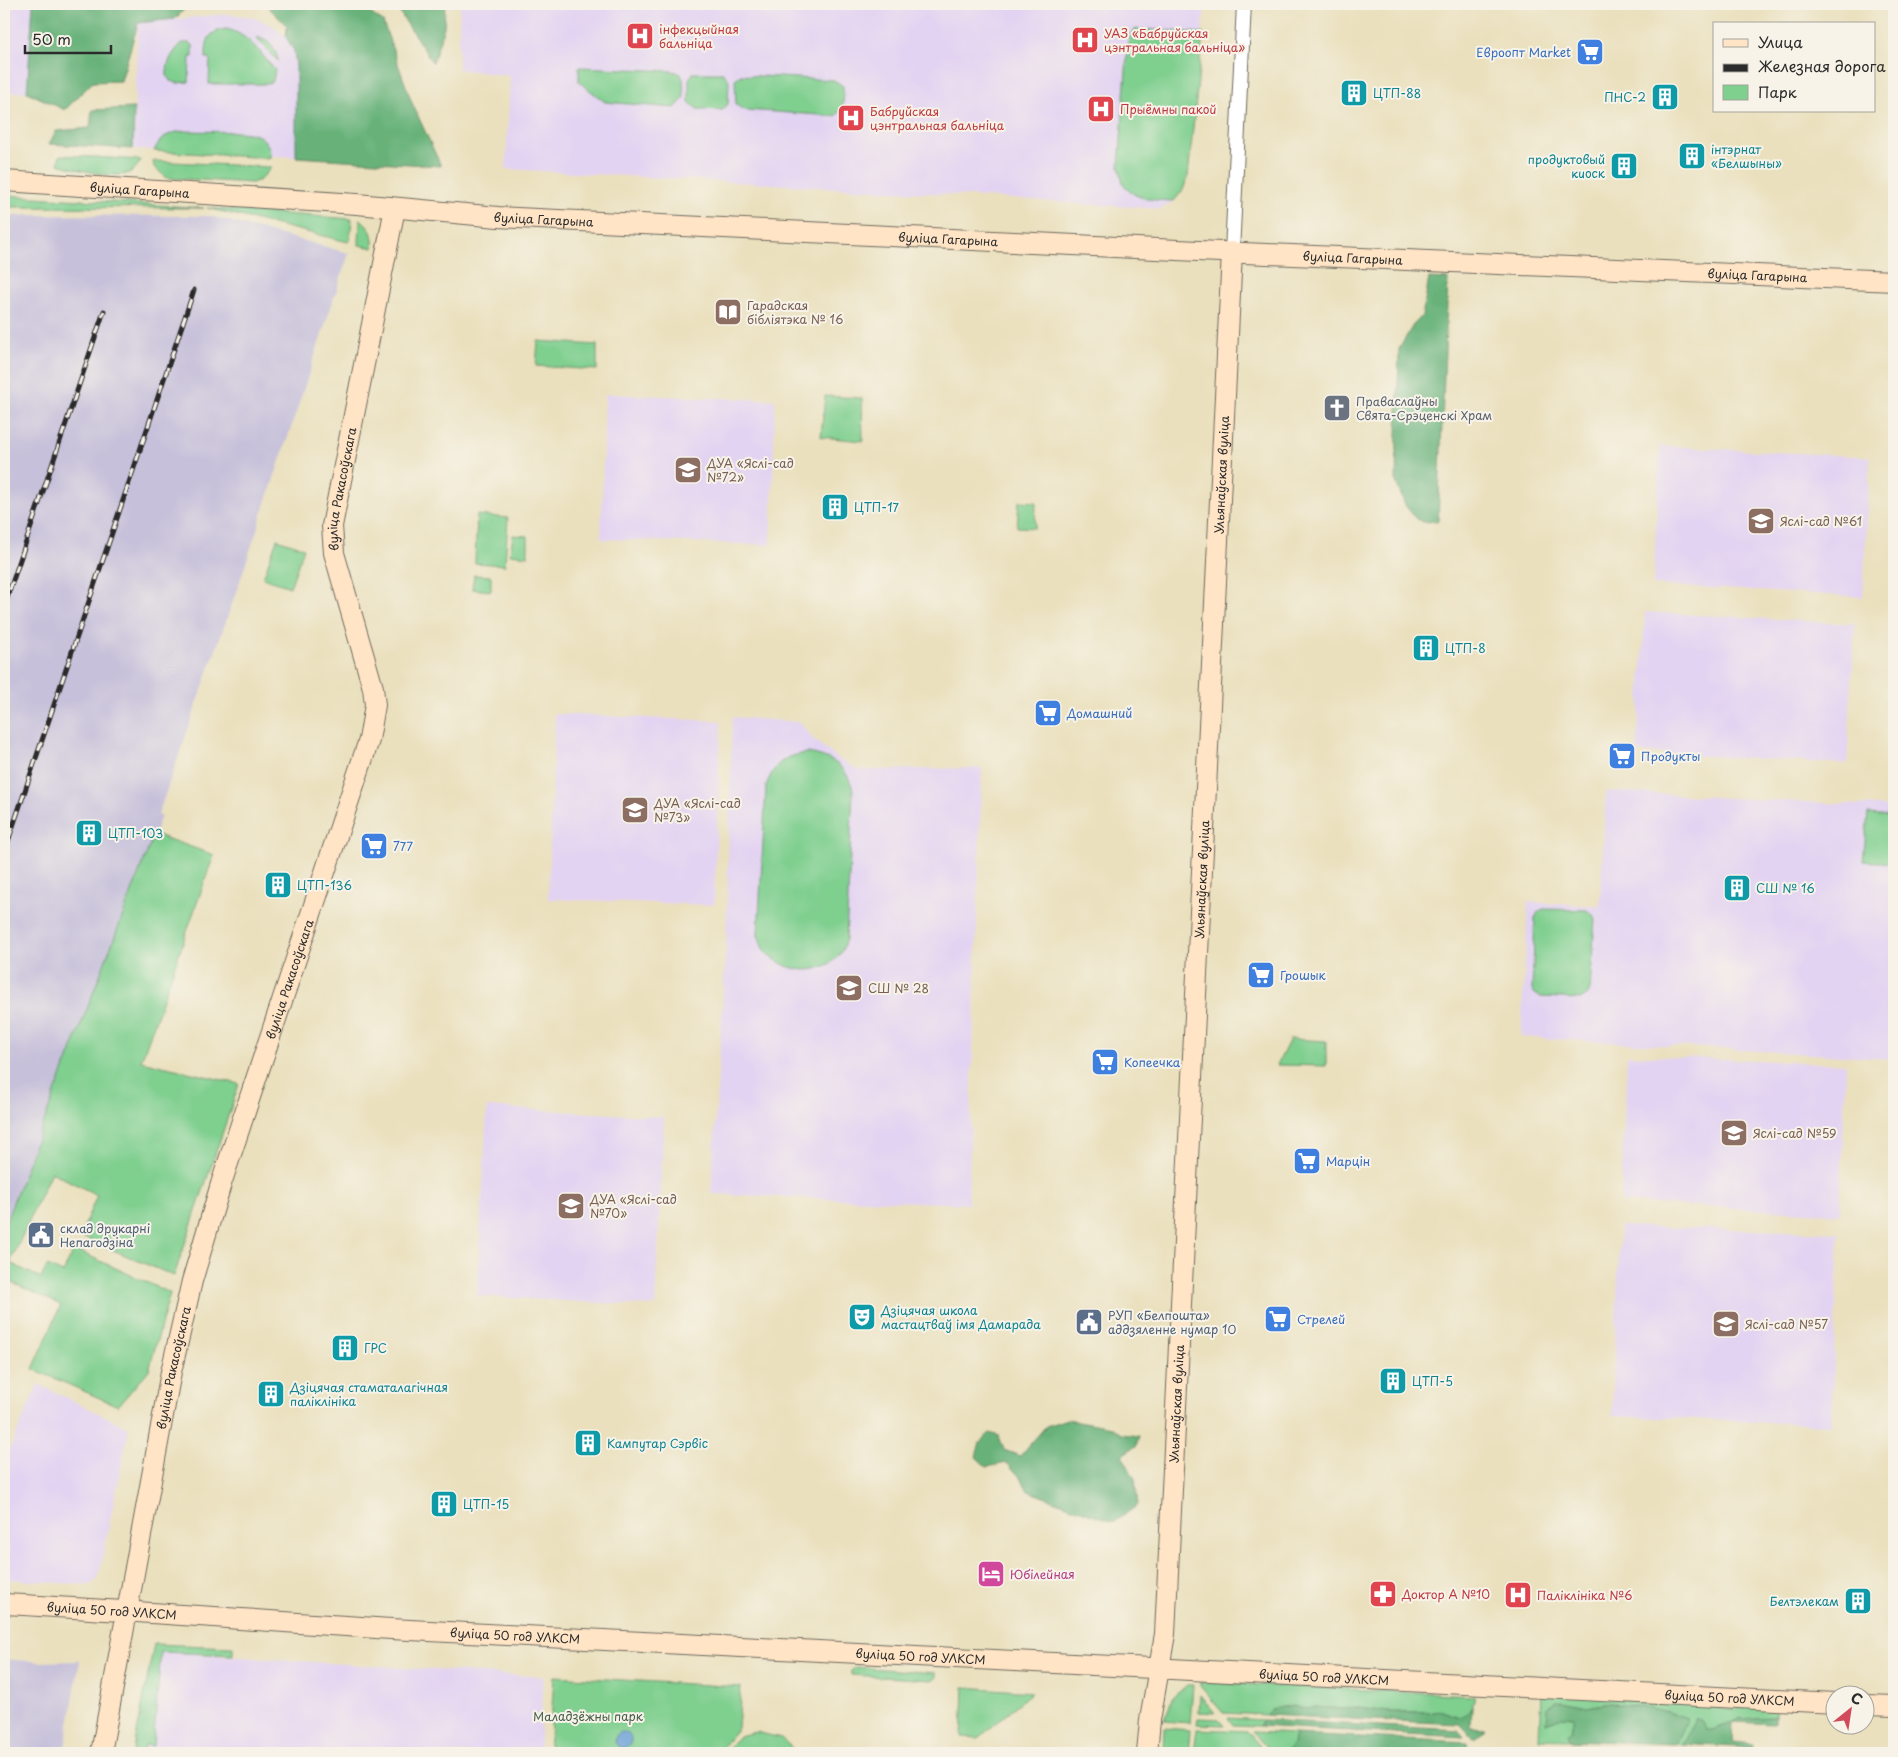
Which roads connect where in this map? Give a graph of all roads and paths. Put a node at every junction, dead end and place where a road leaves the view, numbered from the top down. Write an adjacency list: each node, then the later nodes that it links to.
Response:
1 (1244, 4): 4 (street, Ульянаўская вуліца)
2 (4, 181): 3 (main road, вуліца Гагарына)
3 (395, 208): 4 (main road, вуліца Гагарына); 7 (main road, вуліца Ракасоўскага)
4 (1232, 252): 5 (main road, вуліца Гагарына); 8 (main road, Ульянаўская вуліца)
5 (1894, 281)
6 (4, 1604): 7 (main road, вуліца 50 год УЛКСМ)
7 (127, 1611): 8 (main road, вуліца 50 год УЛКСМ); 12 (main road, вуліца Ракасоўскага)
8 (1158, 1669): 9 (main road, вуліца 50 год УЛКСМ); 13 (main road, Ульянаўская вуліца)
9 (1826, 1702)
10 (1876, 1705): 11 (main road)
11 (1894, 1706)
12 (101, 1753)
13 (1147, 1753)

